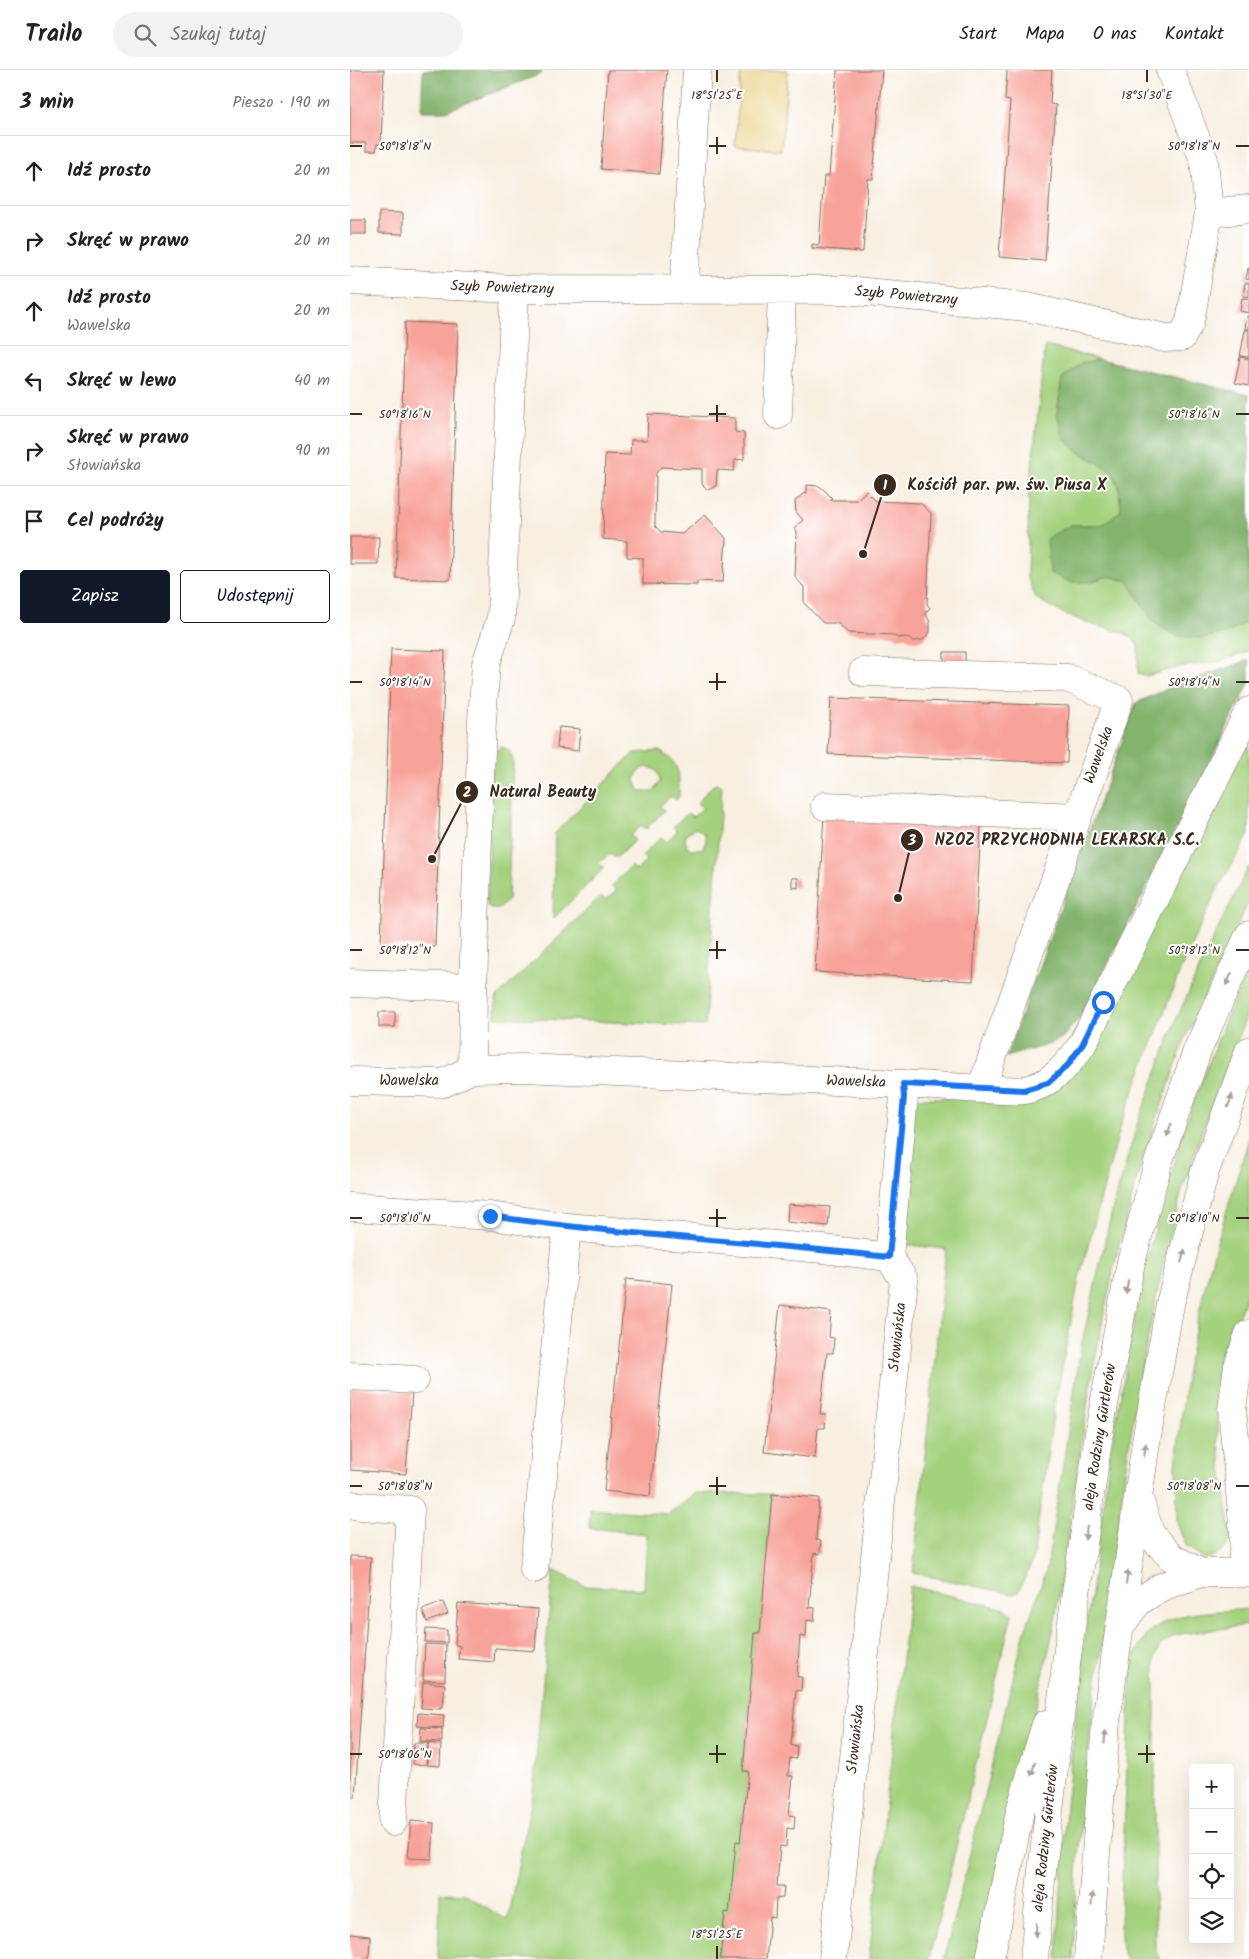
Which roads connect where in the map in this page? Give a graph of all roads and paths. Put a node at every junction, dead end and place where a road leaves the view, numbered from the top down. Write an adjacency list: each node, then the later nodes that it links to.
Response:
1 (697, 70): 7 (street)
2 (1170, 70): 4 (street, Szyb Powietrzny)
3 (1249, 209): 4 (street)
4 (1209, 213): 8 (street, Szyb Powietrzny)
5 (350, 281): 6 (street, Szyb Powietrzny)
6 (515, 290): 7 (street, Szyb Powietrzny); 16 (street)
7 (684, 290): 8 (street, Szyb Powietrzny)
8 (782, 290): 9 (street)
9 (778, 415)
10 (863, 672): 13 (street, Wawelska)
11 (1249, 711): 21 (street)
12 (825, 806): 13 (street)
13 (1077, 817): 21 (street, Wawelska)
14 (1249, 935): 35 (street, aleja Rodziny Gürtlerów, one-way to 35)
15 (350, 983): 16 (street)
16 (473, 987): 18 (street)
17 (1249, 1051): 29 (street, one-way to 17)
18 (472, 1069): 19 (street, Wawelska); 20 (street, Wawelska)
19 (350, 1081)
20 (903, 1084): 21 (street, Wawelska); 24 (street)
21 (981, 1089)
22 (350, 1207): 23 (street)
23 (567, 1227): 24 (street); 31 (street)
24 (889, 1257): 38 (street, Słowiańska)
25 (1249, 1334): 28 (street)
26 (350, 1376): 27 (street)
27 (416, 1380)
28 (1241, 1408): 33 (street)
29 (1138, 1498): 32 (street); 34 (street, one-way to 29)
30 (350, 1505): 36 (street)
31 (534, 1569)
32 (1201, 1573): 33 (street); 34 (street)
33 (1246, 1573)
34 (1121, 1625): 37 (street, one-way to 34)
35 (1067, 1656): 39 (street, one-way to 39); 40 (street, aleja Rodziny Gürtlerów, one-way to 40)
36 (393, 1822)
37 (1091, 1955)
38 (833, 1959)
39 (990, 1959)
40 (1034, 1959)

